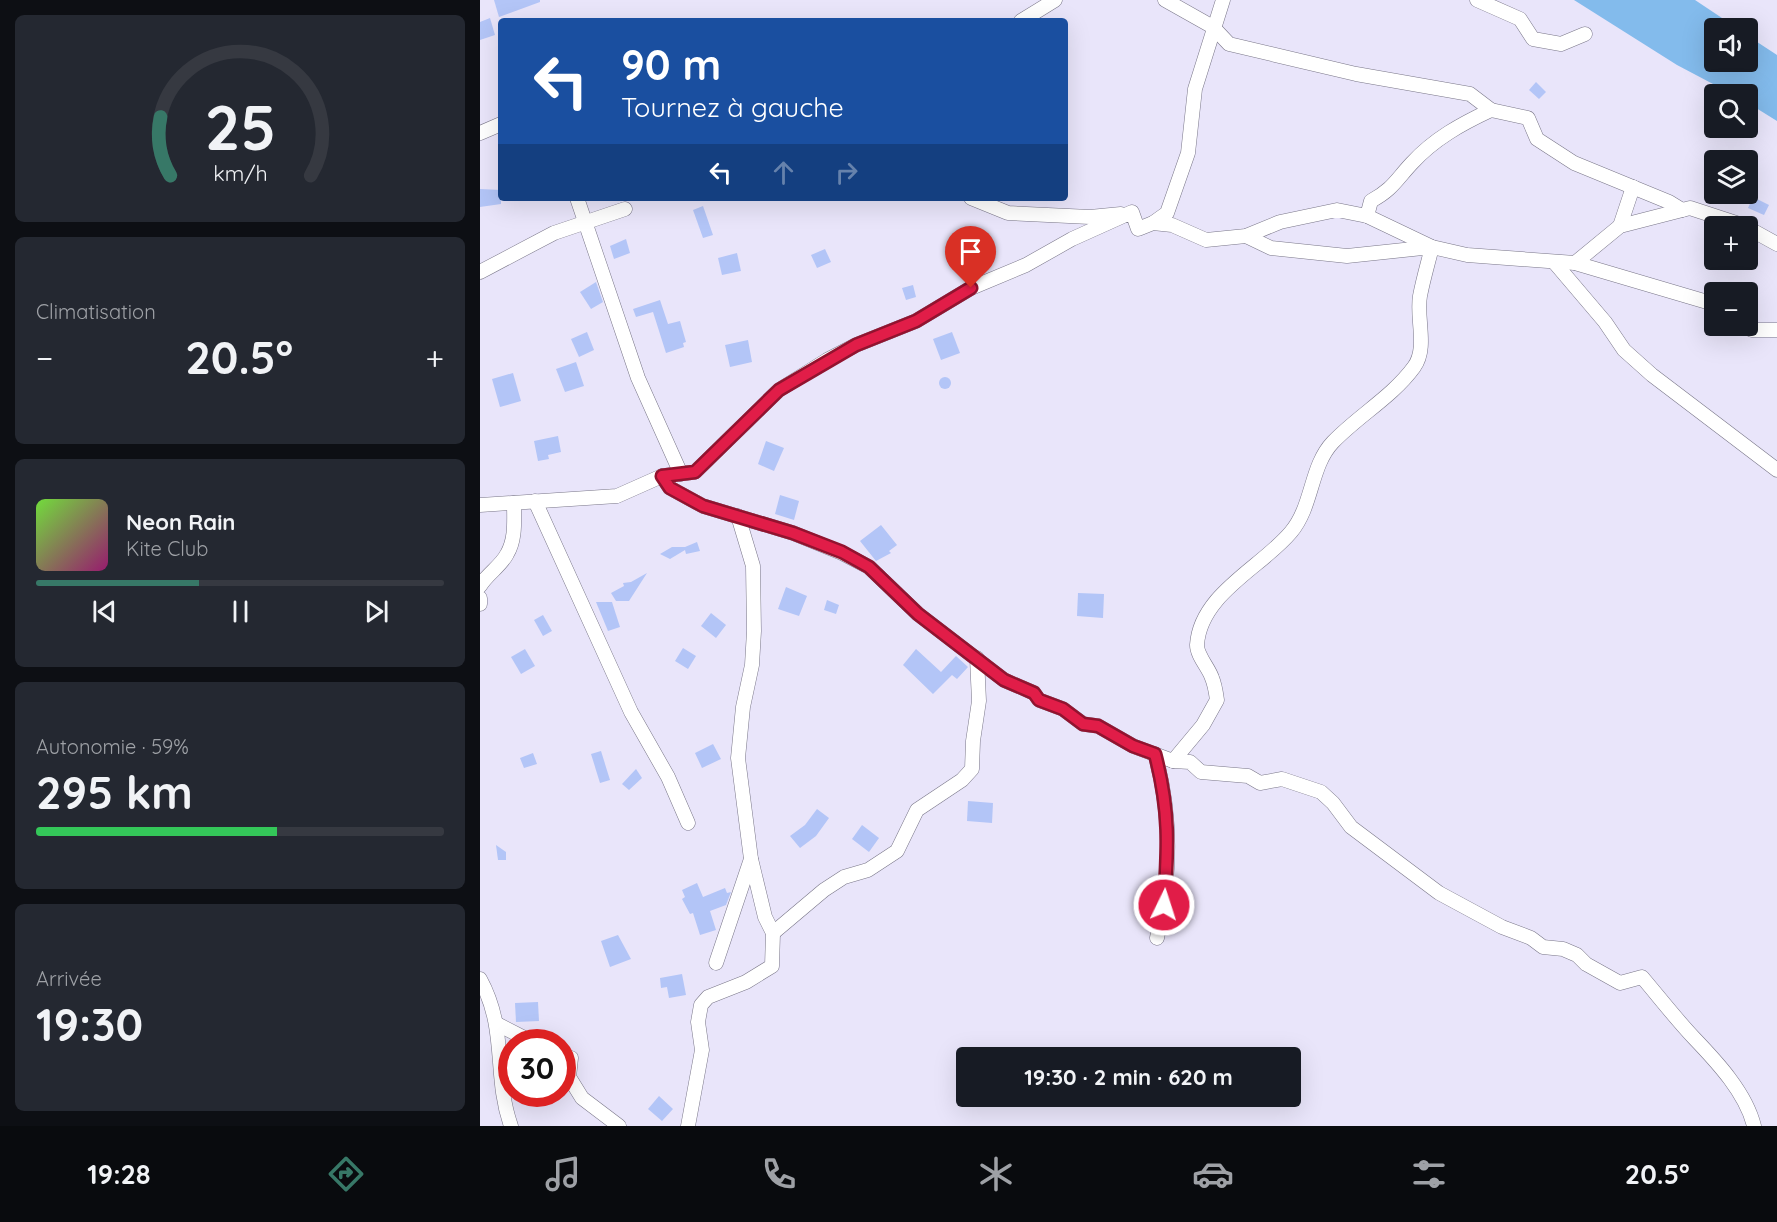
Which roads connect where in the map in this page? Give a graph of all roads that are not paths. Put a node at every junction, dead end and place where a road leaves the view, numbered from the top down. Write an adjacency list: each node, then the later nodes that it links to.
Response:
1 (1055, 0): 5 (street)
2 (1165, 0): 6 (street)
3 (1223, 0): 6 (street)
4 (1477, 0): 7 (street)
5 (1026, 18)
6 (1213, 27): 8 (street); 20 (street)
7 (1585, 34)
8 (1491, 110): 11 (street); 17 (street)
9 (498, 125): 10 (street)
10 (480, 133)
11 (1633, 187): 15 (street); 21 (street)
12 (578, 201): 19 (street)
13 (978, 201): 16 (street)
14 (626, 209): 19 (street)
15 (1682, 210): 18 (street); 21 (street)
16 (1132, 212): 20 (street); 33 (street)
17 (1367, 216): 23 (street); 25 (street)
18 (1714, 216)
19 (585, 223): 28 (street); 33 (street)
20 (1153, 223): 23 (street)
21 (1620, 226): 27 (street)
22 (1758, 234): 24 (street)
23 (1246, 236): 25 (street)
24 (1777, 244)
25 (1432, 247): 26 (street); 44 (street)
26 (1554, 261): 27 (street); 32 (street)
27 (1575, 263): 29 (street)
28 (480, 272)
29 (1704, 301)
30 (1758, 330): 31 (street)
31 (1777, 330)
32 (1777, 470)
33 (681, 474): 34 (street)
34 (662, 476): 35 (street); 38 (street)
35 (535, 501): 36 (street); 45 (street)
36 (514, 503): 37 (street); 39 (street)
37 (480, 505)
38 (738, 516): 42 (street); 46 (street)
39 (480, 586)
40 (480, 598): 41 (street)
41 (480, 604)
42 (977, 658): 43 (street); 47 (street)
43 (1155, 754): 44 (street); 48 (street)
44 (1173, 761): 57 (street)
45 (688, 823)
46 (751, 859): 47 (street); 49 (street)
47 (773, 933): 56 (street)
48 (1157, 938)
49 (716, 963)
50 (480, 979): 51 (street)
51 (498, 1024): 52 (street); 54 (street)
52 (507, 1029)
53 (576, 1088): 55 (street)
54 (511, 1126)
55 (619, 1126)
56 (688, 1126)
57 (1754, 1126)

